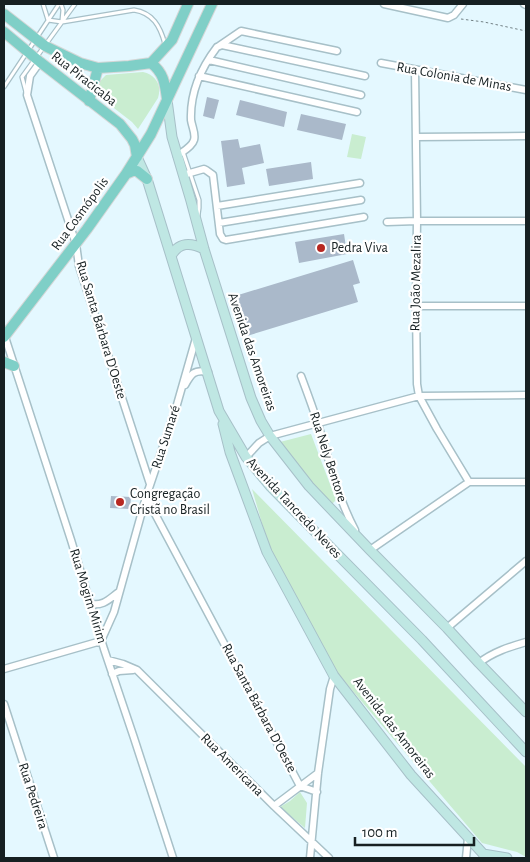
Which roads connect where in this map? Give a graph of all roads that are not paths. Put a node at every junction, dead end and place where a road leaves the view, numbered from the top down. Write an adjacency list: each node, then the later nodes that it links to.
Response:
1 (43, 4): 9 (lane)
2 (60, 4): 9 (lane); 10 (lane)
3 (75, 4): 10 (lane)
4 (188, 4): 14 (main road)
5 (212, 4): 28 (main road)
6 (384, 4): 7 (street)
7 (463, 4)
8 (4, 14): 12 (main road)
9 (48, 20): 10 (lane); 12 (lane)
10 (62, 22): 12 (lane); 14 (lane)
11 (5, 35): 15 (main road, Rua Piracicaba)
12 (40, 43): 15 (lane); 17 (lane); 21 (main road)
13 (219, 46): 16 (street); 18 (street); 24 (street)
14 (166, 47): 19 (main road)
15 (27, 52): 17 (main road, Rua Piracicaba); 25 (lane)
16 (337, 52)
17 (38, 60): 29 (main road, Rua Piracicaba); 46 (street, Rua Santa Bárbara D'Oeste)
18 (209, 60): 23 (street); 27 (street)
19 (151, 63): 21 (main road); 28 (main road)
20 (381, 63): 22 (street, Rua Colonia de Minas)
21 (98, 68): 29 (main road)
22 (415, 70): 26 (street, Rua Colonia de Minas); 32 (street, Rua João Mezalira)
23 (199, 76): 30 (street); 33 (street)
24 (365, 76)
25 (4, 87)
26 (526, 90)
27 (361, 95)
28 (167, 100): 33 (main road, Avenida das Amoreiras); 34 (main road, Rua Cosmópolis)
29 (89, 101): 34 (main road, Rua Piracicaba)
30 (356, 112)
31 (526, 136): 32 (street)
32 (416, 137): 42 (street, Rua João Mezalira)
33 (180, 154): 36 (main road, Avenida das Amoreiras)
34 (137, 157): 35 (main road, Rua Cosmópolis); 37 (main road, Avenida Tancredo Neves)
35 (126, 174): 37 (main road); 46 (main road, Rua Cosmópolis)
36 (187, 174): 40 (street); 47 (main road, Avenida das Amoreiras)
37 (147, 179): 48 (main road, Avenida Tancredo Neves)
38 (360, 183): 40 (street)
39 (361, 200): 45 (street)
40 (217, 206): 45 (street)
41 (364, 217): 45 (street)
42 (417, 221): 43 (street); 44 (street); 49 (street, Rua João Mezalira)
43 (526, 221)
44 (387, 222)
45 (219, 223)
46 (76, 244): 51 (main road, Rua Cosmópolis); 66 (street, Rua Santa Bárbara D'Oeste)
47 (204, 249): 48 (main road); 62 (main road, Avenida das Amoreiras)
48 (171, 256): 52 (main road, Avenida Tancredo Neves)
49 (416, 306): 50 (street); 58 (street, Rua João Mezalira)
50 (526, 306)
51 (4, 335): 54 (street, Rua Mogim Mirim)
52 (196, 338): 55 (main road, Avenida Tancredo Neves); 59 (street, Rua Sumaré)
53 (4, 362): 54 (main road)
54 (14, 366): 73 (street, Rua Mogim Mirim)
55 (208, 372): 59 (street, Rua Sumaré); 60 (main road, Avenida Tancredo Neves)
56 (301, 376): 61 (street, Rua Nely Bentore)
57 (526, 395): 58 (street)
58 (419, 396): 61 (street); 64 (street, Rua João Mezalira)
59 (178, 397): 66 (street, Rua Sumaré)
60 (219, 411): 63 (main road, Avenida Tancredo Neves); 67 (main road, Avenida das Amoreiras)
61 (318, 423): 62 (street); 69 (street, Rua Nely Bentore)
62 (270, 436): 63 (street); 69 (main road, Avenida das Amoreiras)
63 (246, 457): 67 (main road, Avenida das Amoreiras); 85 (main road, Avenida Tancredo Neves)
64 (469, 482): 65 (street); 70 (street)
65 (526, 482)
66 (150, 484): 68 (street, Rua Sumaré)
67 (246, 495): 82 (main road, Avenida das Amoreiras)
68 (146, 497): 72 (street, Rua Sumaré); 87 (street, Rua Santa Bárbara D'Oeste)
69 (358, 537): 70 (main road, Avenida das Amoreiras)
70 (370, 550): 74 (main road, Avenida das Amoreiras)
71 (525, 564): 74 (street)
72 (119, 592): 73 (street); 75 (street, Rua Sumaré)
73 (91, 604): 75 (street, Rua Mogim Mirim)
74 (447, 628): 78 (main road, Avenida das Amoreiras)
75 (101, 641): 77 (street, Rua Mogim Mirim); 79 (street)
76 (526, 642): 78 (street)
77 (108, 660): 80 (street, Rua Americana); 81 (street, Rua Mogim Mirim)
78 (479, 664): 84 (main road, Avenida das Amoreiras)
79 (4, 669)
80 (137, 670): 81 (street); 89 (street, Rua Americana)
81 (112, 674): 94 (street, Rua Mogim Mirim)
82 (334, 676): 86 (street); 90 (main road, Avenida das Amoreiras)
83 (4, 704): 93 (street, Rua Pedreira)
84 (526, 712)
85 (526, 752)
86 (318, 772): 87 (street); 88 (street)
87 (300, 786): 88 (street); 89 (street)
88 (317, 792): 91 (street)
89 (274, 806): 91 (street, Rua Americana)
90 (468, 838): 92 (main road, Avenida das Amoreiras); 97 (street)
91 (312, 842): 95 (street); 96 (street, Rua Americana)
92 (485, 856): 98 (main road)
93 (54, 858)
94 (173, 858)
95 (310, 858)
96 (329, 858)
97 (466, 858)
98 (507, 858)

